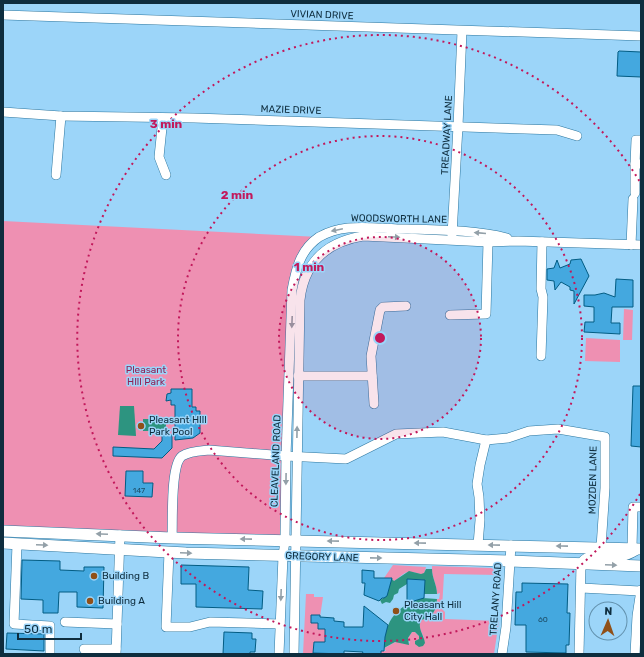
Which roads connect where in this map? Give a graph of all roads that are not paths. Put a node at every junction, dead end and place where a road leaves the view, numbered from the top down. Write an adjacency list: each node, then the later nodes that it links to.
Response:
1 (3, 14): 2 (street, VIVIAN DRIVE)
2 (462, 31): 3 (street, VIVIAN DRIVE); 7 (street, TREADWAY LANE)
3 (641, 36)
4 (3, 112): 5 (street, MAZIE DRIVE)
5 (61, 116): 6 (street, MAZIE DRIVE); 11 (street)
6 (163, 118): 7 (street, MAZIE DRIVE); 12 (street)
7 (458, 126): 8 (street, MAZIE DRIVE); 13 (street, TREADWAY LANE)
8 (577, 136)
9 (641, 140): 10 (street)
10 (638, 164): 18 (street)
11 (56, 175)
12 (166, 175)
13 (452, 235): 14 (street, WOODSWORTH LANE, one-way to 14); 15 (street, WOODSWORTH LANE, one-way to 13); 16 (street, WOODSWORTH LANE); 20 (street, WOODSWORTH LANE, one-way to 13)
14 (319, 237): 20 (street); 21 (street, WOODSWORTH LANE)
15 (518, 241): 16 (street, WOODSWORTH LANE); 17 (street, WOODSWORTH LANE)
16 (488, 242): 24 (street)
17 (542, 242): 18 (street, WOODSWORTH LANE); 25 (street)
18 (631, 245): 19 (street, WOODSWORTH LANE)
19 (641, 245)
20 (328, 249): 22 (street, WOODSWORTH LANE)
21 (296, 269): 30 (street, CLEAVELAND ROAD, one-way to 30)
22 (304, 280): 26 (street, CLEAVELAND ROAD)
23 (406, 306): 27 (street)
24 (450, 315)
25 (541, 356)
26 (298, 376): 27 (street); 31 (street, CLEAVELAND ROAD, one-way to 26)
27 (372, 376): 28 (street)
28 (374, 404)
29 (486, 440): 31 (street, MOZDEN LANE); 39 (street); 41 (street, MOZDEN LANE)
30 (286, 456): 31 (street, MOZDEN LANE); 35 (street, MOZDEN LANE); 36 (street, CLEAVELAND ROAD, one-way to 36)
31 (296, 457): 36 (street, CLEAVELAND ROAD)
32 (641, 507): 42 (street)
33 (3, 531): 34 (main road, GREGORY LANE, one-way to 33)
34 (120, 535): 35 (main road, GREGORY LANE); 43 (street)
35 (172, 538): 36 (main road, GREGORY LANE, one-way to 35)
36 (290, 540): 39 (main road, GREGORY LANE, one-way to 36); 45 (street, CLEAVELAND ROAD); 46 (street, CLEAVELAND ROAD)
37 (3, 543): 38 (main road, GREGORY LANE)
38 (17, 544): 43 (main road, GREGORY LANE, one-way to 43); 57 (street)
39 (478, 545): 40 (main road, GREGORY LANE, one-way to 39)
40 (511, 545): 41 (main road, GREGORY LANE, one-way to 40); 47 (street, TRELANY ROAD)
41 (601, 547): 42 (main road, GREGORY LANE)
42 (637, 548): 48 (main road)
43 (120, 550): 44 (main road, GREGORY LANE); 53 (street)
44 (169, 552): 45 (main road, GREGORY LANE, one-way to 45); 54 (street)
45 (283, 556): 46 (main road, GREGORY LANE); 54 (street, CLEAVELAND ROAD, one-way to 54)
46 (295, 556): 47 (main road, GREGORY LANE, one-way to 47); 59 (street, CLEAVELAND ROAD)
47 (510, 561): 48 (main road, GREGORY LANE); 60 (street, TRELANY ROAD)
48 (582, 564): 49 (main road, GREGORY LANE, one-way to 49); 50 (street)
49 (641, 566)
50 (581, 588): 51 (street); 61 (street)
51 (640, 591): 62 (street)
52 (65, 622): 53 (street)
53 (117, 624): 56 (street)
54 (280, 624): 58 (street, CLEAVELAND ROAD)
55 (84, 649): 56 (street)
56 (116, 652)
57 (50, 654)
58 (279, 654)
59 (294, 654)
60 (502, 654)
61 (579, 654)
62 (635, 654)

